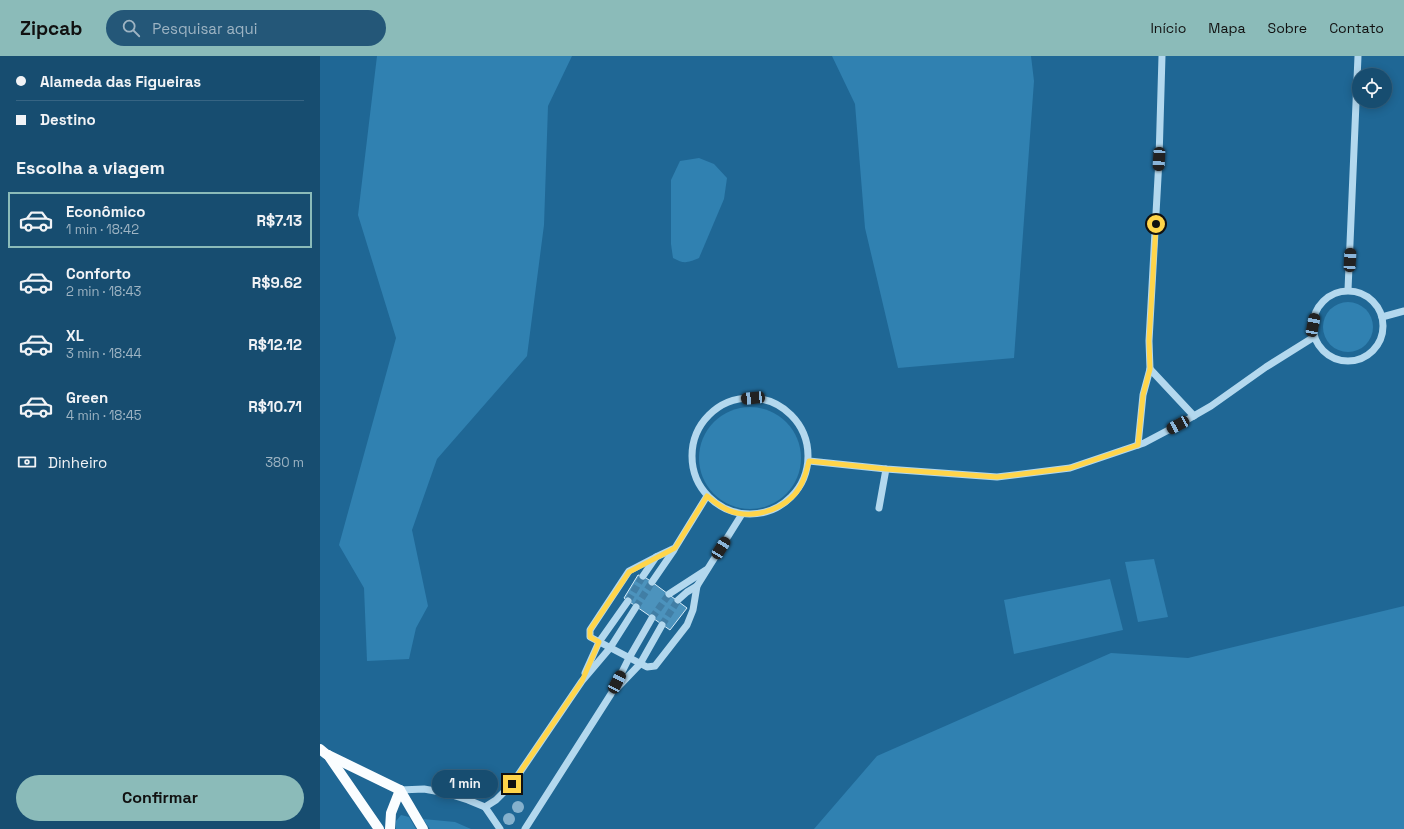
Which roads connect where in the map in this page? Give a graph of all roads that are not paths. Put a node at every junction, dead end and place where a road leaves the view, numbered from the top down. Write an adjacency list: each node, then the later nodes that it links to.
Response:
1 (1162, 56): 7 (street)
2 (1358, 56): 3 (street)
3 (1348, 290): 5 (street); 6 (street)
4 (1404, 311): 5 (street)
5 (1382, 317): 6 (street)
6 (1314, 337): 8 (street)
7 (1150, 369): 8 (street); 9 (street)
8 (1194, 416): 9 (street)
9 (1138, 445): 11 (street)
10 (809, 461): 11 (street); 12 (street); 14 (street)
11 (886, 469): 13 (street)
12 (707, 496): 14 (street); 15 (street)
13 (879, 508)
14 (742, 514): 17 (street)
15 (675, 548): 16 (street); 19 (street)
16 (656, 557): 18 (street); 27 (street)
17 (706, 570): 20 (street); 21 (street)
18 (643, 576)
19 (652, 582)
20 (697, 586): 22 (street); 30 (street)
21 (669, 594)
22 (678, 600)
23 (628, 601): 27 (street)
24 (636, 607): 28 (street)
25 (652, 618): 29 (street)
26 (662, 625): 30 (street)
27 (599, 642): 28 (street); 31 (street)
28 (610, 648): 29 (street); 31 (street)
29 (629, 658): 30 (street); 32 (street)
30 (640, 664): 32 (street)
31 (582, 681): 35 (street)
32 (611, 694): 40 (street)
33 (323, 751): 34 (main road); 36 (main road)
34 (400, 790): 35 (street); 37 (main road); 38 (main road)
35 (485, 807): 39 (street)
36 (379, 829)
37 (390, 829)
38 (424, 829)
39 (500, 829)
40 (525, 829)

